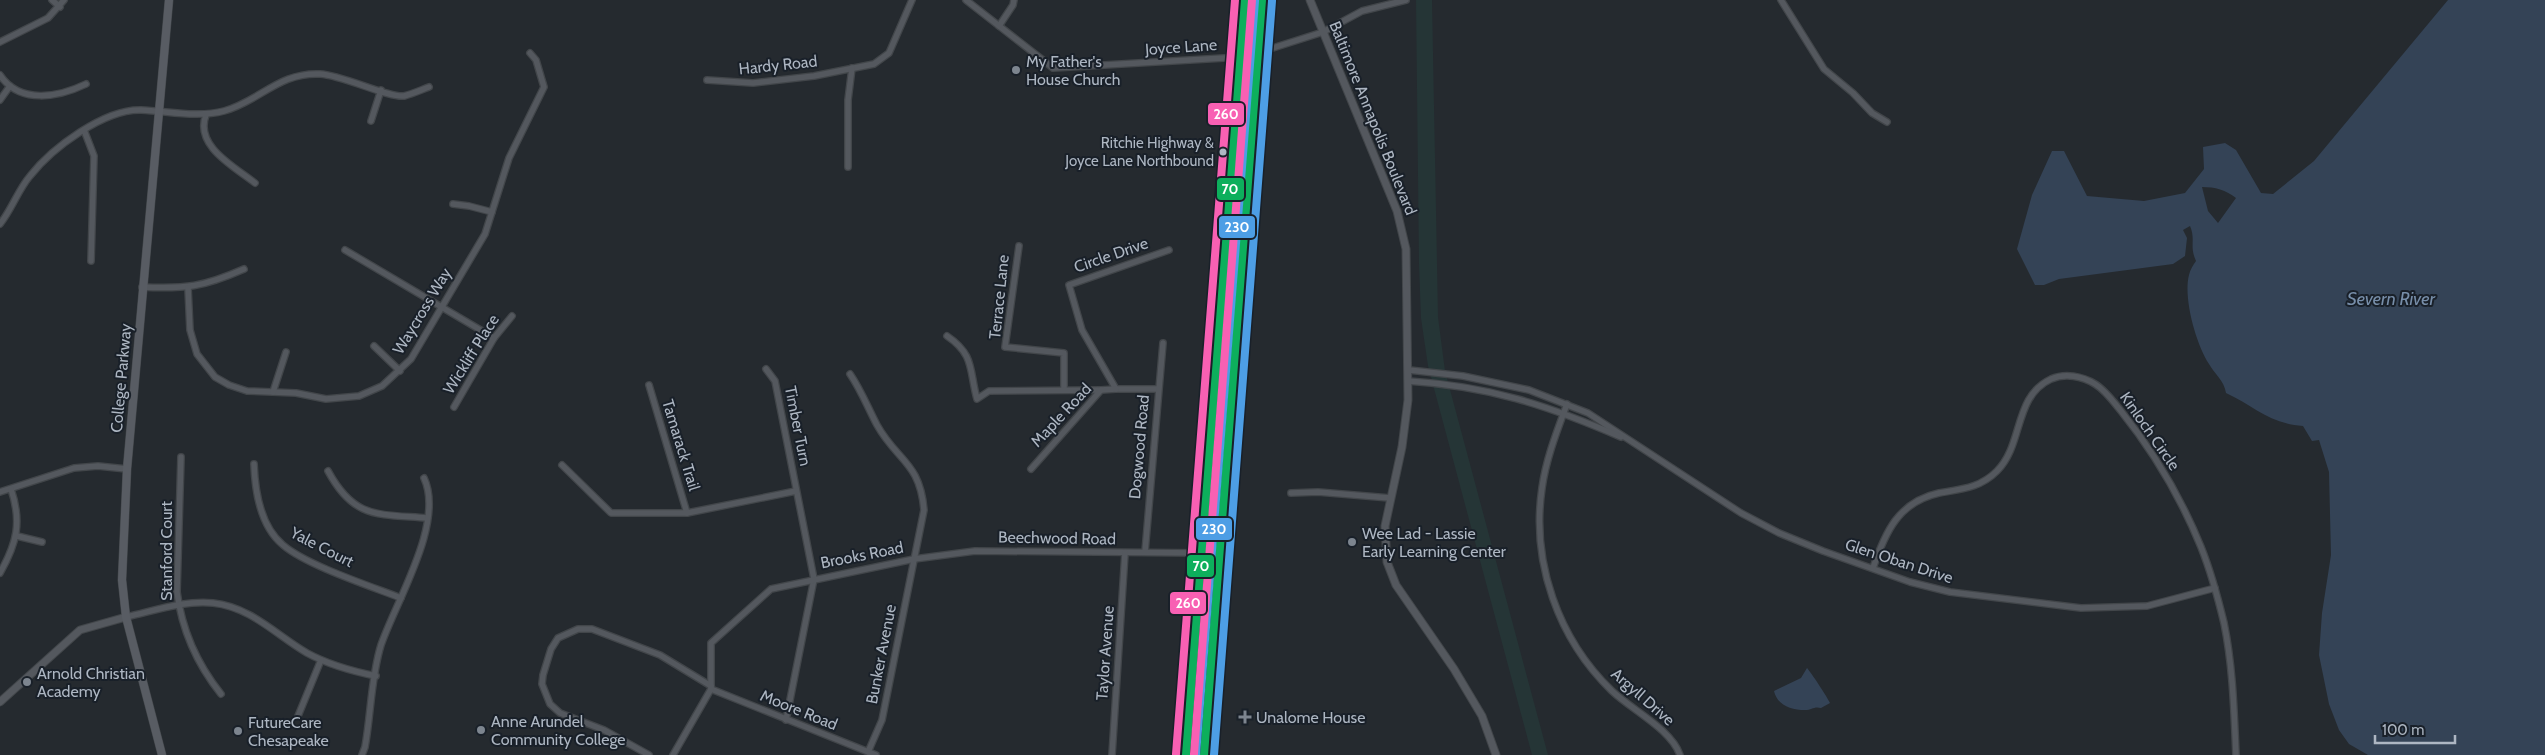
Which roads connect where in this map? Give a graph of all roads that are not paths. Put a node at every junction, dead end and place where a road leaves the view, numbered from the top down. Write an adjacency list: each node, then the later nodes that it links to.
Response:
1 (52, 0): 12 (street)
2 (64, 0): 12 (street)
3 (169, 0): 29 (main road, College Parkway)
4 (912, 0): 20 (street, Hardy Road)
5 (966, 0): 14 (street, Joyce Lane)
6 (1014, 0): 14 (street)
7 (1245, 0): 13 (highway)
8 (1262, 0): 18 (highway)
9 (1310, 0): 15 (street, Baltimore Annapolis Boulevard)
10 (1406, 0): 15 (street)
11 (1781, 0): 32 (street)
12 (60, 7): 16 (street)
13 (1243, 22): 18 (highway); 19 (highway)
14 (999, 26): 19 (street, Joyce Lane)
15 (1323, 32): 18 (street); 54 (street, Baltimore Annapolis Boulevard)
16 (0, 42)
17 (530, 53): 37 (street, Waycross Way)
18 (1258, 53): 28 (highway)
19 (1241, 57): 28 (highway); 71 (highway)
20 (852, 68): 22 (street, Hardy Road); 34 (street)
21 (0, 75): 24 (street)
22 (706, 80)
23 (86, 84): 24 (street)
24 (10, 86): 27 (street)
25 (429, 87): 26 (street)
26 (380, 90): 30 (street); 31 (street)
27 (0, 100)
28 (1254, 104): 72 (highway)
29 (159, 111): 30 (street); 33 (street); 44 (main road, College Parkway)
30 (206, 115): 35 (street)
31 (371, 121)
32 (1887, 122)
33 (84, 130): 38 (street); 42 (street)
34 (848, 167)
35 (255, 183)
36 (453, 204): 37 (street)
37 (492, 212): 46 (street, Waycross Way)
38 (0, 224)
39 (1019, 246): 62 (street, Terrace Lane)
40 (345, 250): 46 (street)
41 (1169, 250): 60 (street, Circle Drive)
42 (91, 261)
43 (244, 269): 45 (street)
44 (142, 287): 45 (street); 78 (main road, College Parkway)
45 (188, 288): 66 (street, Waycross Way)
46 (442, 306): 49 (street); 55 (street, Waycross Way)
47 (512, 316): 49 (street, Wickliff Place)
48 (947, 336): 62 (street)
49 (494, 338): 69 (street, Wickliff Place)
50 (1163, 344): 61 (street, Dogwood Road)
51 (374, 346): 55 (street)
52 (286, 352): 66 (street)
53 (766, 369): 82 (street, Timber Turn)
54 (1409, 370): 57 (street, Baltimore Annapolis Boulevard); 58 (street, Glen Oban Drive)
55 (400, 371): 66 (street, Waycross Way)
56 (850, 374): 93 (street, Bunker Avenue)
57 (1408, 381): 65 (street, Glen Oban Drive); 85 (street, Baltimore Annapolis Boulevard)
58 (1493, 382): 64 (street, Glen Oban Drive); 65 (street)
59 (649, 385): 86 (street, Tamarack Trail)
60 (1116, 389): 61 (street); 63 (street, Maple Road)
61 (1158, 389): 90 (street, Dogwood Road)
62 (1064, 390): 63 (street)
63 (1101, 390): 77 (street, Maple Road)
64 (1528, 390): 67 (street); 68 (street, Glen Oban Drive)
65 (1491, 391): 67 (street, Glen Oban Drive)
66 (274, 392)
67 (1526, 399): 70 (street, Glen Oban Drive)
68 (1567, 404): 70 (street, Argyll Drive); 73 (street, Glen Oban Drive)
69 (454, 407)
70 (1564, 412): 73 (street, Glen Oban Drive); 118 (street, Argyll Drive)
71 (1211, 429): 72 (highway); 92 (highway)
72 (1228, 433): 116 (highway)
73 (1632, 442): 94 (street, Glen Oban Drive)
74 (181, 456): 99 (street, Stanford Court)
75 (254, 464): 98 (street, Yale Court)
76 (562, 465): 86 (street)
77 (1031, 468)
78 (127, 469): 81 (street); 100 (main road, College Parkway)
79 (328, 471): 87 (street)
80 (424, 478): 87 (street)
81 (11, 489): 83 (street); 88 (street)
82 (796, 491): 86 (street); 96 (street, Timber Turn)
83 (0, 492)
84 (1292, 493): 85 (street)
85 (1390, 498): 117 (street, Baltimore Annapolis Boulevard)
86 (687, 512)
87 (427, 518): 98 (street)
88 (17, 536): 89 (street); 95 (street)
89 (42, 542)
90 (1145, 552): 91 (street, Beechwood Road); 92 (street, Beechwood Road)
91 (1125, 553): 93 (street, Beechwood Road); 114 (street, Taylor Avenue)
92 (1201, 553): 115 (highway)
93 (914, 559): 96 (street, Brooks Road); 108 (street, Bunker Avenue)
94 (1873, 568): 97 (street, Glen Oban Drive); 97 (street, Kinloch Circle)
95 (0, 573)
96 (814, 578): 103 (street, Brooks Road); 107 (street)
97 (2215, 588): 119 (street, Kinloch Circle)
98 (401, 598): 102 (street)
99 (179, 605): 100 (street); 101 (street); 104 (street, Stanford Court)
100 (126, 618): 105 (street); 109 (main road, College Parkway)
101 (321, 660): 102 (street); 106 (street)
102 (376, 676): 110 (street)
103 (711, 687): 107 (street, Moore Road); 111 (street, Moore Road); 112 (street)
104 (221, 694)
105 (0, 702)
106 (298, 716)
107 (786, 720): 108 (street, Moore Road)
108 (868, 752): 113 (street, Moore Road)
109 (162, 755)
110 (362, 755)
111 (649, 755)
112 (673, 755)
113 (876, 755)
114 (1112, 755)
115 (1186, 755)
116 (1204, 755)
117 (1496, 755)
118 (1680, 755)
119 (2236, 755)

